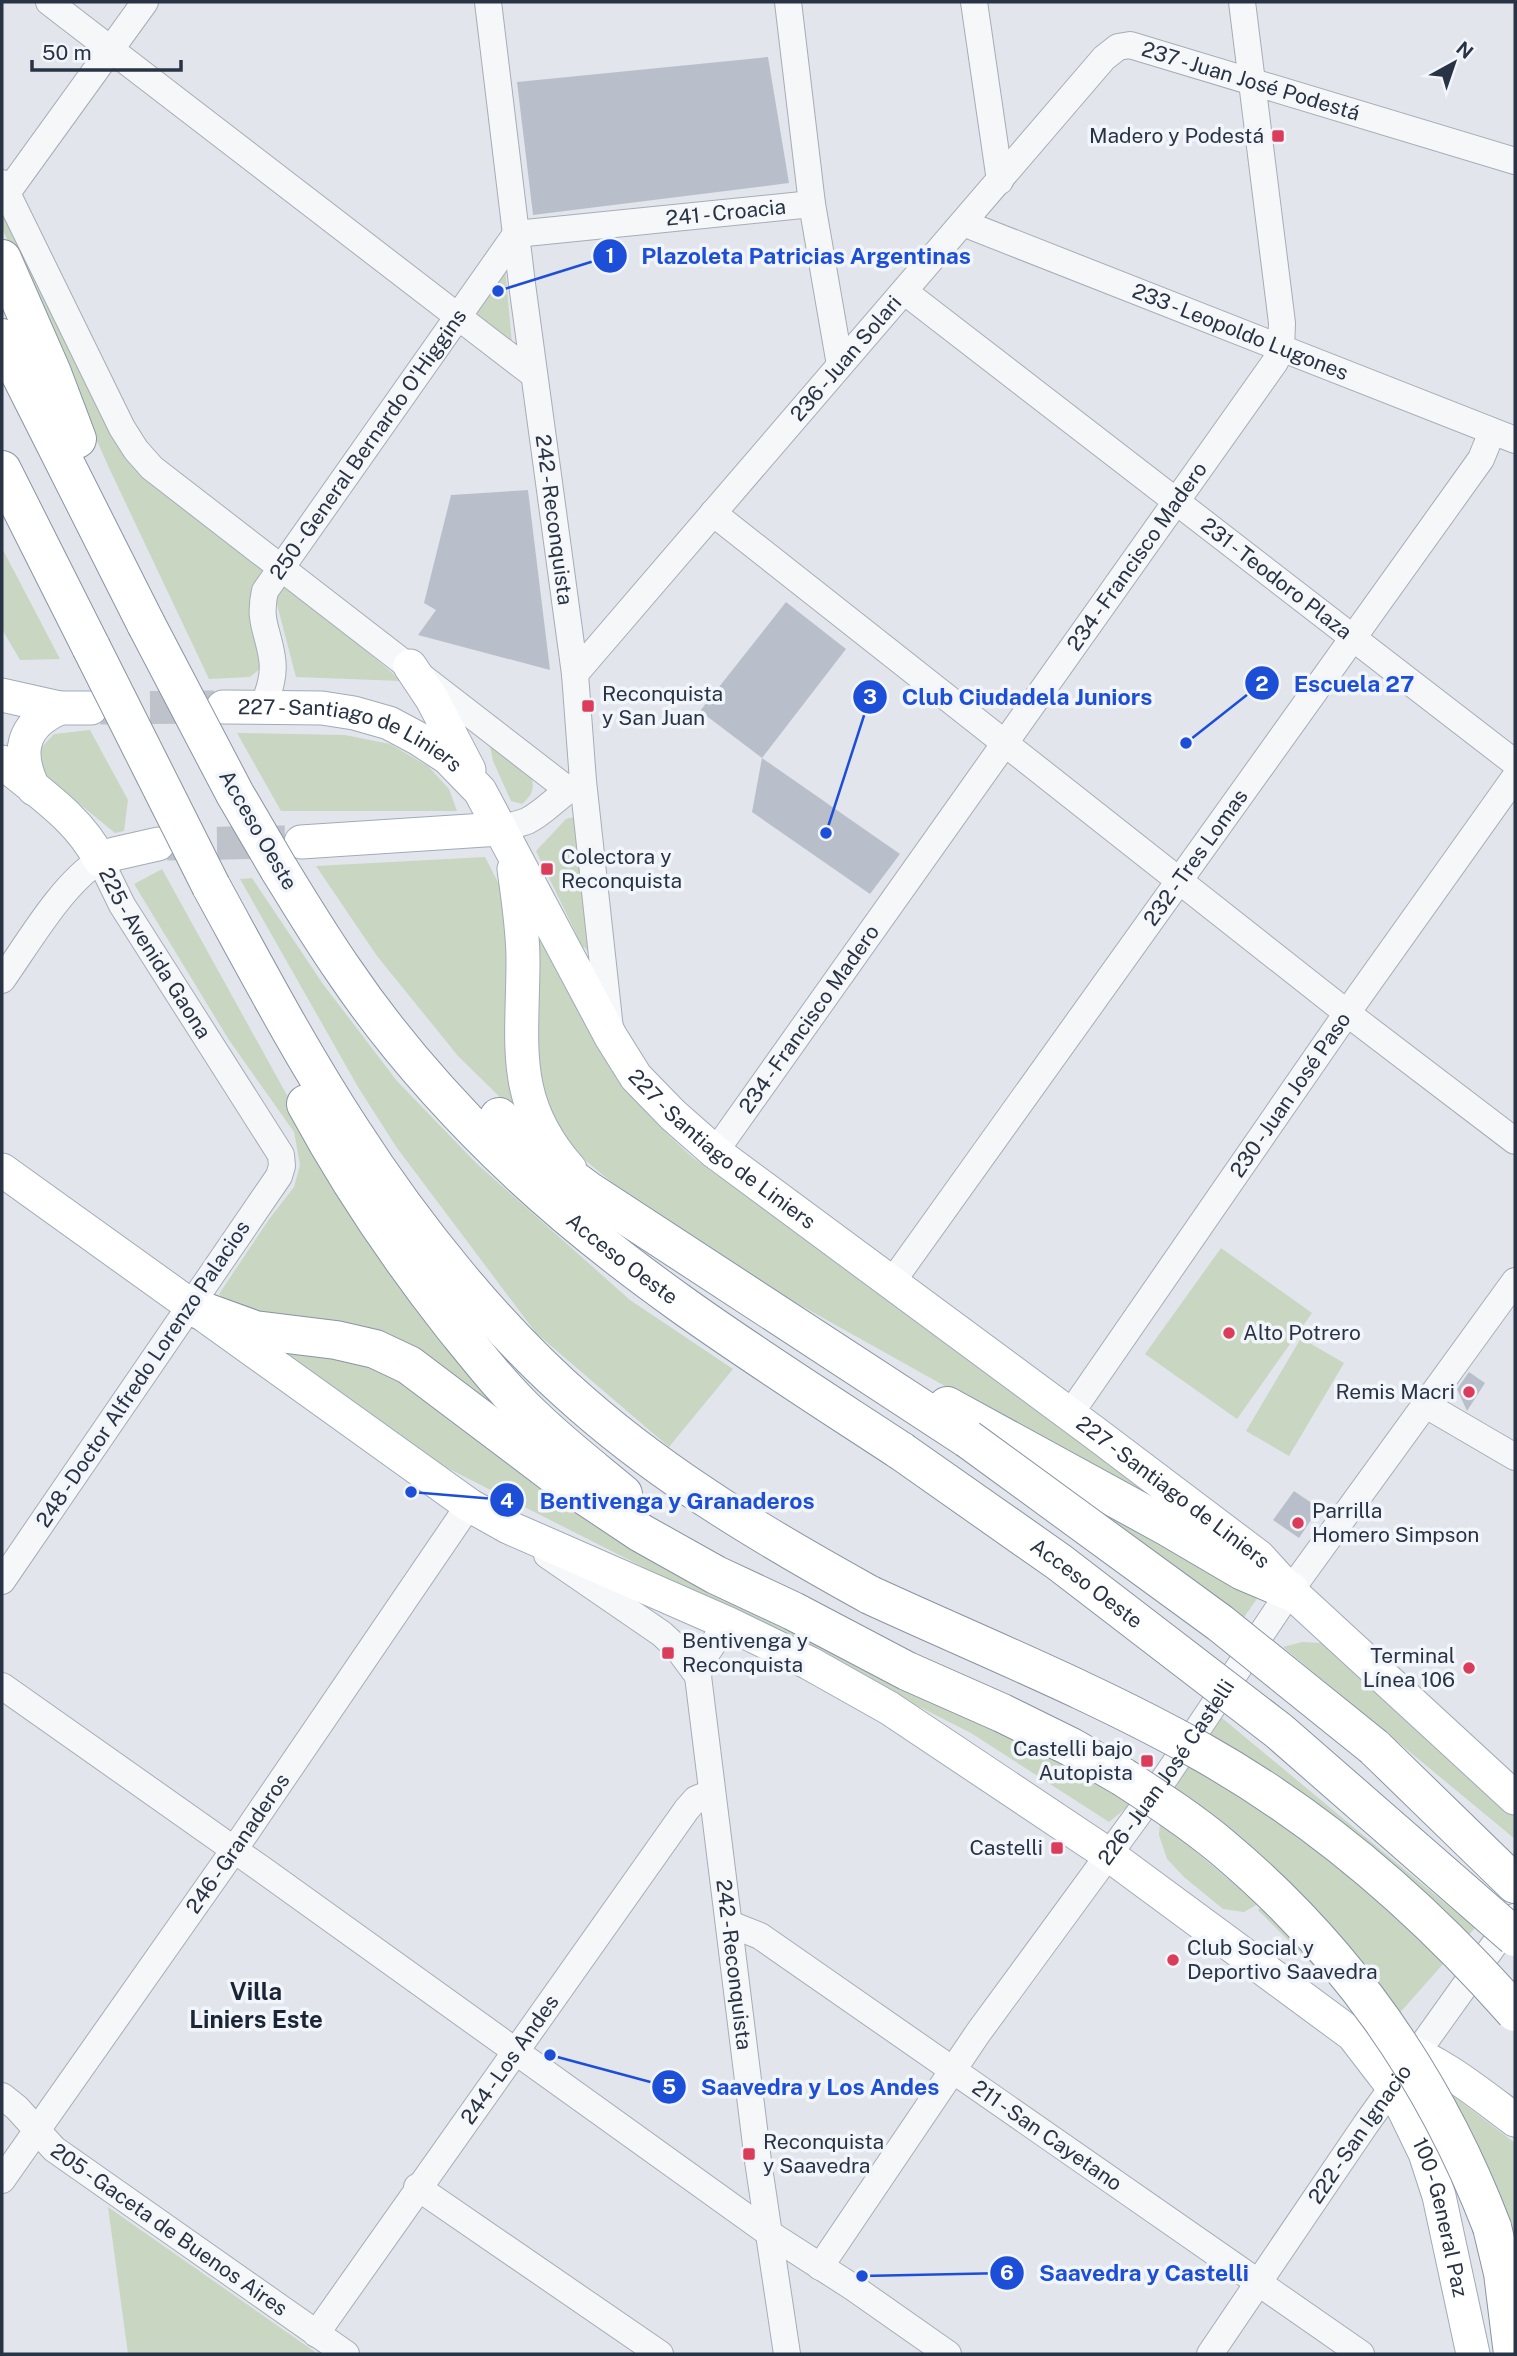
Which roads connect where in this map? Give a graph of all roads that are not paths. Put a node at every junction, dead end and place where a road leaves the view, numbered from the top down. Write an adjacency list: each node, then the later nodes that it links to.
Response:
1 (49, 2): 7 (street)
2 (145, 2): 7 (street)
3 (488, 2): 14 (street, 242 - Reconquista)
4 (788, 2): 12 (street)
5 (974, 2): 10 (street)
6 (1242, 2): 8 (street)
7 (111, 50): 11 (street); 17 (street)
8 (1253, 83): 9 (street, 237 - Juan José Podestá); 10 (street, 237 - Juan José Podestá); 19 (street)
9 (1515, 161)
10 (1000, 181): 13 (street, 236 - Juan Solari)
11 (5, 188): 27 (street)
12 (812, 204): 14 (street, 241 - Croacia); 20 (street)
13 (963, 223): 16 (street, 236 - Juan Solari); 19 (street, 233 - Leopoldo Lugones)
14 (516, 234): 17 (street, 250 - General Bernardo O'Higgins); 21 (street, 242 - Reconquista)
15 (2, 259): 26 (highway)
16 (905, 292): 20 (street, 236 - Juan Solari); 24 (street, 231 - Teodoro Plaza)
17 (458, 318): 21 (street); 27 (street, 250 - General Bernardo O'Higgins)
18 (2, 338): 26 (highway, Acceso Oeste)
19 (1281, 349): 22 (street, 233 - Leopoldo Lugones); 24 (street, 234 - Francisco Madero)
20 (840, 365): 25 (street, 236 - Juan Solari)
21 (534, 375): 30 (street, 242 - Reconquista)
22 (1504, 436): 28 (street, 232 - Tres Lomas)
23 (2, 470): 47 (highway, bridge)
24 (1177, 502): 28 (street, 231 - Teodoro Plaza); 34 (street, 234 - Francisco Madero)
25 (713, 513): 30 (street, 236 - Juan Solari); 34 (street)
26 (106, 545): 43 (highway, Acceso Oeste, bridge)
27 (281, 567): 29 (street); 33 (street, 250 - General Bernardo O'Higgins)
28 (1352, 637): 36 (street, 231 - Teodoro Plaza); 45 (street, 232 - Tres Lomas)
29 (410, 666): 38 (street); 40 (main road)
30 (575, 674): 38 (street, 242 - Reconquista)
31 (2, 695): 39 (main road)
32 (223, 707): 33 (main road, 227 - Santiago de Liniers)
33 (263, 707): 40 (main road, 227 - Santiago de Liniers)
34 (1005, 745): 45 (street); 52 (street, 234 - Francisco Madero)
35 (2, 762): 39 (main road, 225 - Avenida Gaona)
36 (1515, 763)
37 (1515, 777): 49 (street, 230 - Juan José Paso)
38 (575, 785): 41 (street); 50 (street, 242 - Reconquista)
39 (34, 789): 44 (main road, 225 - Avenida Gaona)
40 (480, 791): 41 (main road, 227 - Santiago de Liniers)
41 (506, 840): 43 (main road); 50 (main road, 227 - Santiago de Liniers); 55 (main road)
42 (158, 844): 44 (main road)
43 (290, 855): 46 (highway, Acceso Oeste)
44 (100, 860): 48 (street); 53 (street, 225 - Avenida Gaona)
45 (1179, 881): 49 (street); 57 (street, 232 - Tres Lomas)
46 (312, 921): 55 (highway); 80 (highway, Acceso Oeste, bridge)
47 (236, 931): 67 (highway); 81 (highway, bridge)
48 (2, 981)
49 (1347, 1013): 51 (street); 61 (street, 230 - Juan José Paso)
50 (611, 1037): 52 (main road, 227 - Santiago de Liniers)
51 (1515, 1142)
52 (715, 1152): 57 (main road, 227 - Santiago de Liniers)
53 (282, 1166): 59 (street, 248 - Doctor Alfredo Lorenzo Palacios)
54 (2, 1170): 59 (main road)
55 (590, 1192): 58 (highway)
56 (1515, 1280): 60 (street, 226 - Juan José Castelli)
57 (892, 1282): 61 (main road, 227 - Santiago de Liniers)
58 (752, 1297): 66 (highway); 71 (highway, bridge)
59 (189, 1306): 63 (main road); 65 (street, 248 - Doctor Alfredo Lorenzo Palacios); 67 (highway)
60 (1426, 1405): 62 (street); 66 (street, 226 - Juan José Castelli)
61 (1070, 1414): 66 (main road, 227 - Santiago de Liniers)
62 (1515, 1457)
63 (470, 1505): 64 (main road); 74 (street, 246 - Granaderos)
64 (508, 1527): 68 (main road); 69 (street)
65 (2, 1581)
66 (1290, 1591): 73 (main road, 227 - Santiago de Liniers); 75 (street, 226 - Juan José Castelli)
67 (793, 1612): 103 (highway, bridge)
68 (727, 1623): 69 (street); 75 (main road)
69 (698, 1676): 72 (street, 242 - Reconquista)
70 (2, 1686): 74 (street)
71 (1374, 1747): 76 (highway); 77 (highway)
72 (711, 1793): 79 (street, 242 - Reconquista); 83 (street, 244 - Los Andes)
73 (1515, 1798)
74 (234, 1850): 83 (street); 89 (street, 246 - Granaderos)
75 (1109, 1855): 82 (main road); 85 (street, 226 - Juan José Castelli)
76 (1515, 1857)
77 (1515, 1884)
78 (1515, 1916): 84 (street, 222 - San Ignacio)
79 (730, 1924): 85 (street, 211 - San Cayetano); 92 (street, 242 - Reconquista)
80 (1515, 1937)
81 (1515, 2012)
82 (1353, 2035): 84 (main road); 86 (main road, 100 - General Paz)
83 (515, 2052): 91 (street, 244 - Los Andes); 92 (street)
84 (1418, 2053): 86 (street, 222 - San Ignacio); 88 (main road)
85 (953, 2070): 93 (street, 226 - Juan José Castelli); 94 (street, 211 - San Cayetano)
86 (1393, 2087): 94 (street, 222 - San Ignacio); 102 (main road, 100 - General Paz)
87 (2, 2096): 89 (street, 205 - Gaceta de Buenos Aires)
88 (1515, 2120)
89 (37, 2130): 90 (street, 246 - Granaderos); 95 (street, 205 - Gaceta de Buenos Aires)
90 (2, 2180)
91 (417, 2188): 95 (street, 244 - Los Andes); 97 (street)
92 (770, 2234): 93 (street); 98 (street, 242 - Reconquista)
93 (820, 2267): 99 (street)
94 (1260, 2283): 100 (street, 222 - San Ignacio); 101 (street, 211 - San Cayetano)
95 (316, 2334): 96 (street, 205 - Gaceta de Buenos Aires)
96 (346, 2354)
97 (660, 2354)
98 (787, 2354)
99 (948, 2354)
100 (1210, 2354)
101 (1361, 2354)
102 (1473, 2354)
103 (1513, 2354)

